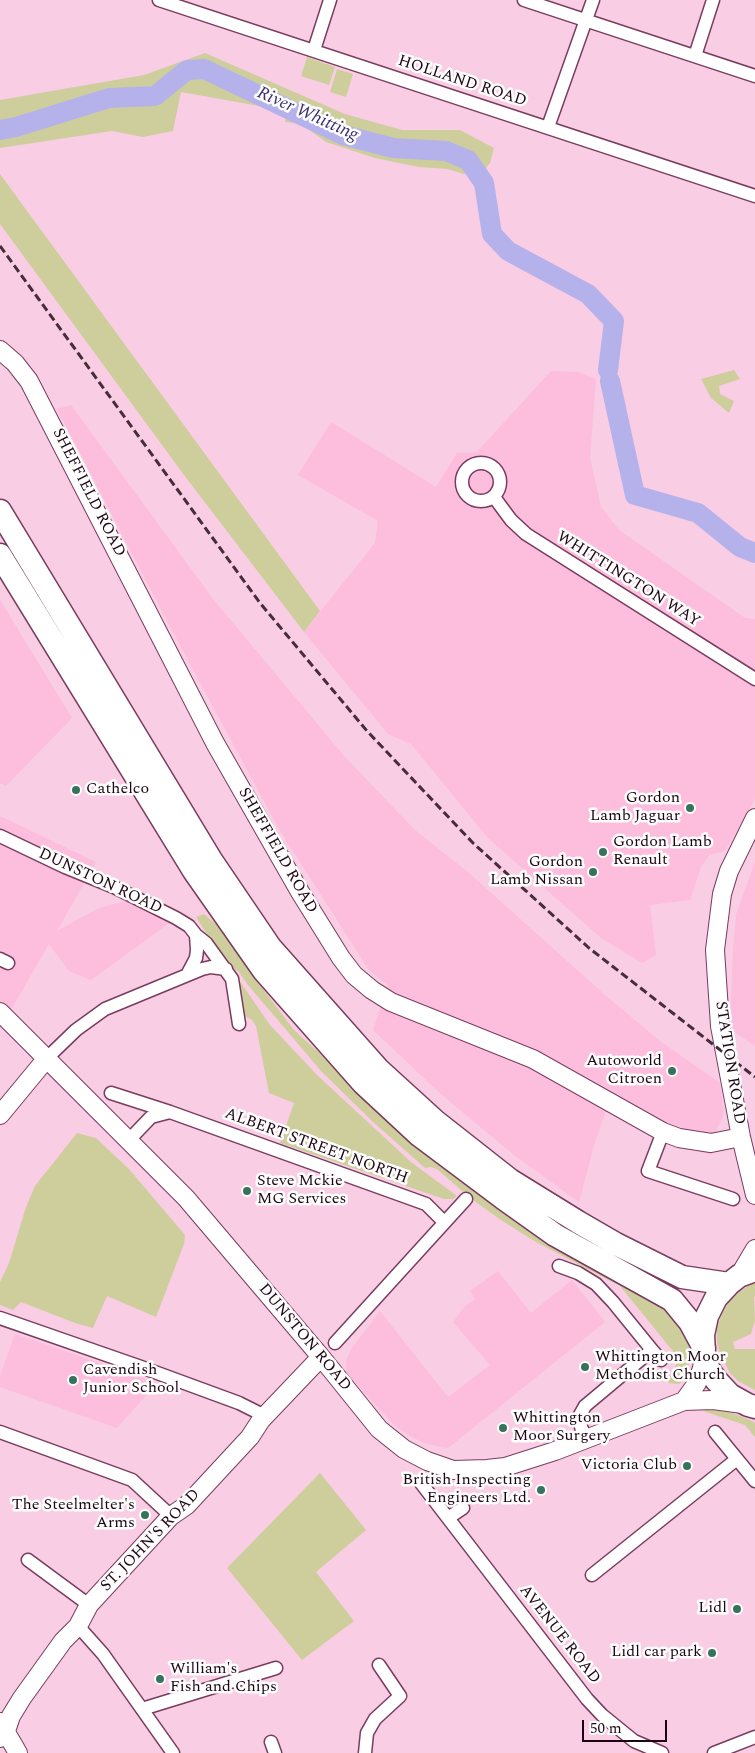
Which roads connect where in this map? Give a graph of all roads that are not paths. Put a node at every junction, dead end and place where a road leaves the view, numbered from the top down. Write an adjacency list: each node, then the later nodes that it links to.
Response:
1 (159, 0): 7 (street, HOLLAND ROAD)
2 (330, 0): 7 (street)
3 (524, 0): 6 (street)
4 (593, 0): 6 (street)
5 (713, 0): 8 (street)
6 (586, 21): 8 (street); 10 (street)
7 (314, 50): 10 (street, HOLLAND ROAD)
8 (695, 56): 9 (street)
9 (755, 76)
10 (548, 127): 11 (street, HOLLAND ROAD)
11 (755, 196)
12 (0, 350): 28 (main road, SHEFFIELD ROAD)
13 (494, 497): 16 (street, WHITTINGTON WAY)
14 (0, 510): 37 (highway)
15 (0, 555): 41 (highway)
16 (755, 679)
17 (755, 818): 29 (main road, STATION ROAD)
18 (0, 836): 19 (street, DUNSTON ROAD)
19 (196, 935): 20 (street, DUNSTON ROAD); 21 (street)
20 (226, 969): 21 (street); 23 (street, DUNSTON ROAD)
21 (187, 975): 24 (street)
22 (0, 1012): 24 (main road, DUNSTON ROAD)
23 (239, 1024)
24 (47, 1058): 27 (main road); 30 (main road, DUNSTON ROAD)
25 (111, 1093): 26 (street, ALBERT STREET NORTH)
26 (170, 1112): 30 (street); 34 (street, ALBERT STREET NORTH)
27 (0, 1115)
28 (663, 1132): 29 (main road, SHEFFIELD ROAD); 33 (street)
29 (741, 1137): 31 (main road, STATION ROAD)
30 (128, 1141): 42 (main road, DUNSTON ROAD)
31 (755, 1195)
32 (466, 1199): 34 (street)
33 (733, 1200)
34 (444, 1222): 39 (street)
35 (755, 1249): 37 (main road)
36 (559, 1266): 40 (street)
37 (741, 1277): 41 (highway)
38 (0, 1318): 46 (street)
39 (335, 1343)
40 (652, 1350): 43 (street); 49 (street)
41 (704, 1351): 44 (main road); 45 (highway)
42 (321, 1357): 46 (main road, ST. JOHN'S ROAD); 49 (main road, DUNSTON ROAD)
43 (661, 1360)
44 (684, 1401): 45 (main road, DUNSTON ROAD); 49 (main road, DUNSTON ROAD)
45 (751, 1406)
46 (265, 1416): 54 (main road, ST. JOHN'S ROAD)
47 (0, 1432): 54 (street)
48 (715, 1432): 50 (street)
49 (586, 1438)
50 (737, 1459): 51 (street); 57 (street)
51 (755, 1481)
52 (421, 1482): 55 (street, AVENUE ROAD)
53 (463, 1508): 55 (street)
54 (171, 1516): 58 (main road, ST. JOHN'S ROAD)
55 (448, 1518): 68 (street, AVENUE ROAD)
56 (28, 1560): 58 (street)
57 (592, 1574)
58 (89, 1605): 59 (main road, ST. JOHN'S ROAD)
59 (78, 1626): 62 (street); 63 (main road, ST. JOHN'S ROAD)
60 (379, 1665): 67 (street)
61 (276, 1668): 62 (street)
62 (142, 1708): 66 (street)
63 (2, 1731): 65 (main road)
64 (755, 1737): 69 (street)
65 (18, 1753)
66 (173, 1753)
67 (364, 1753)
68 (662, 1753)
69 (714, 1753)

